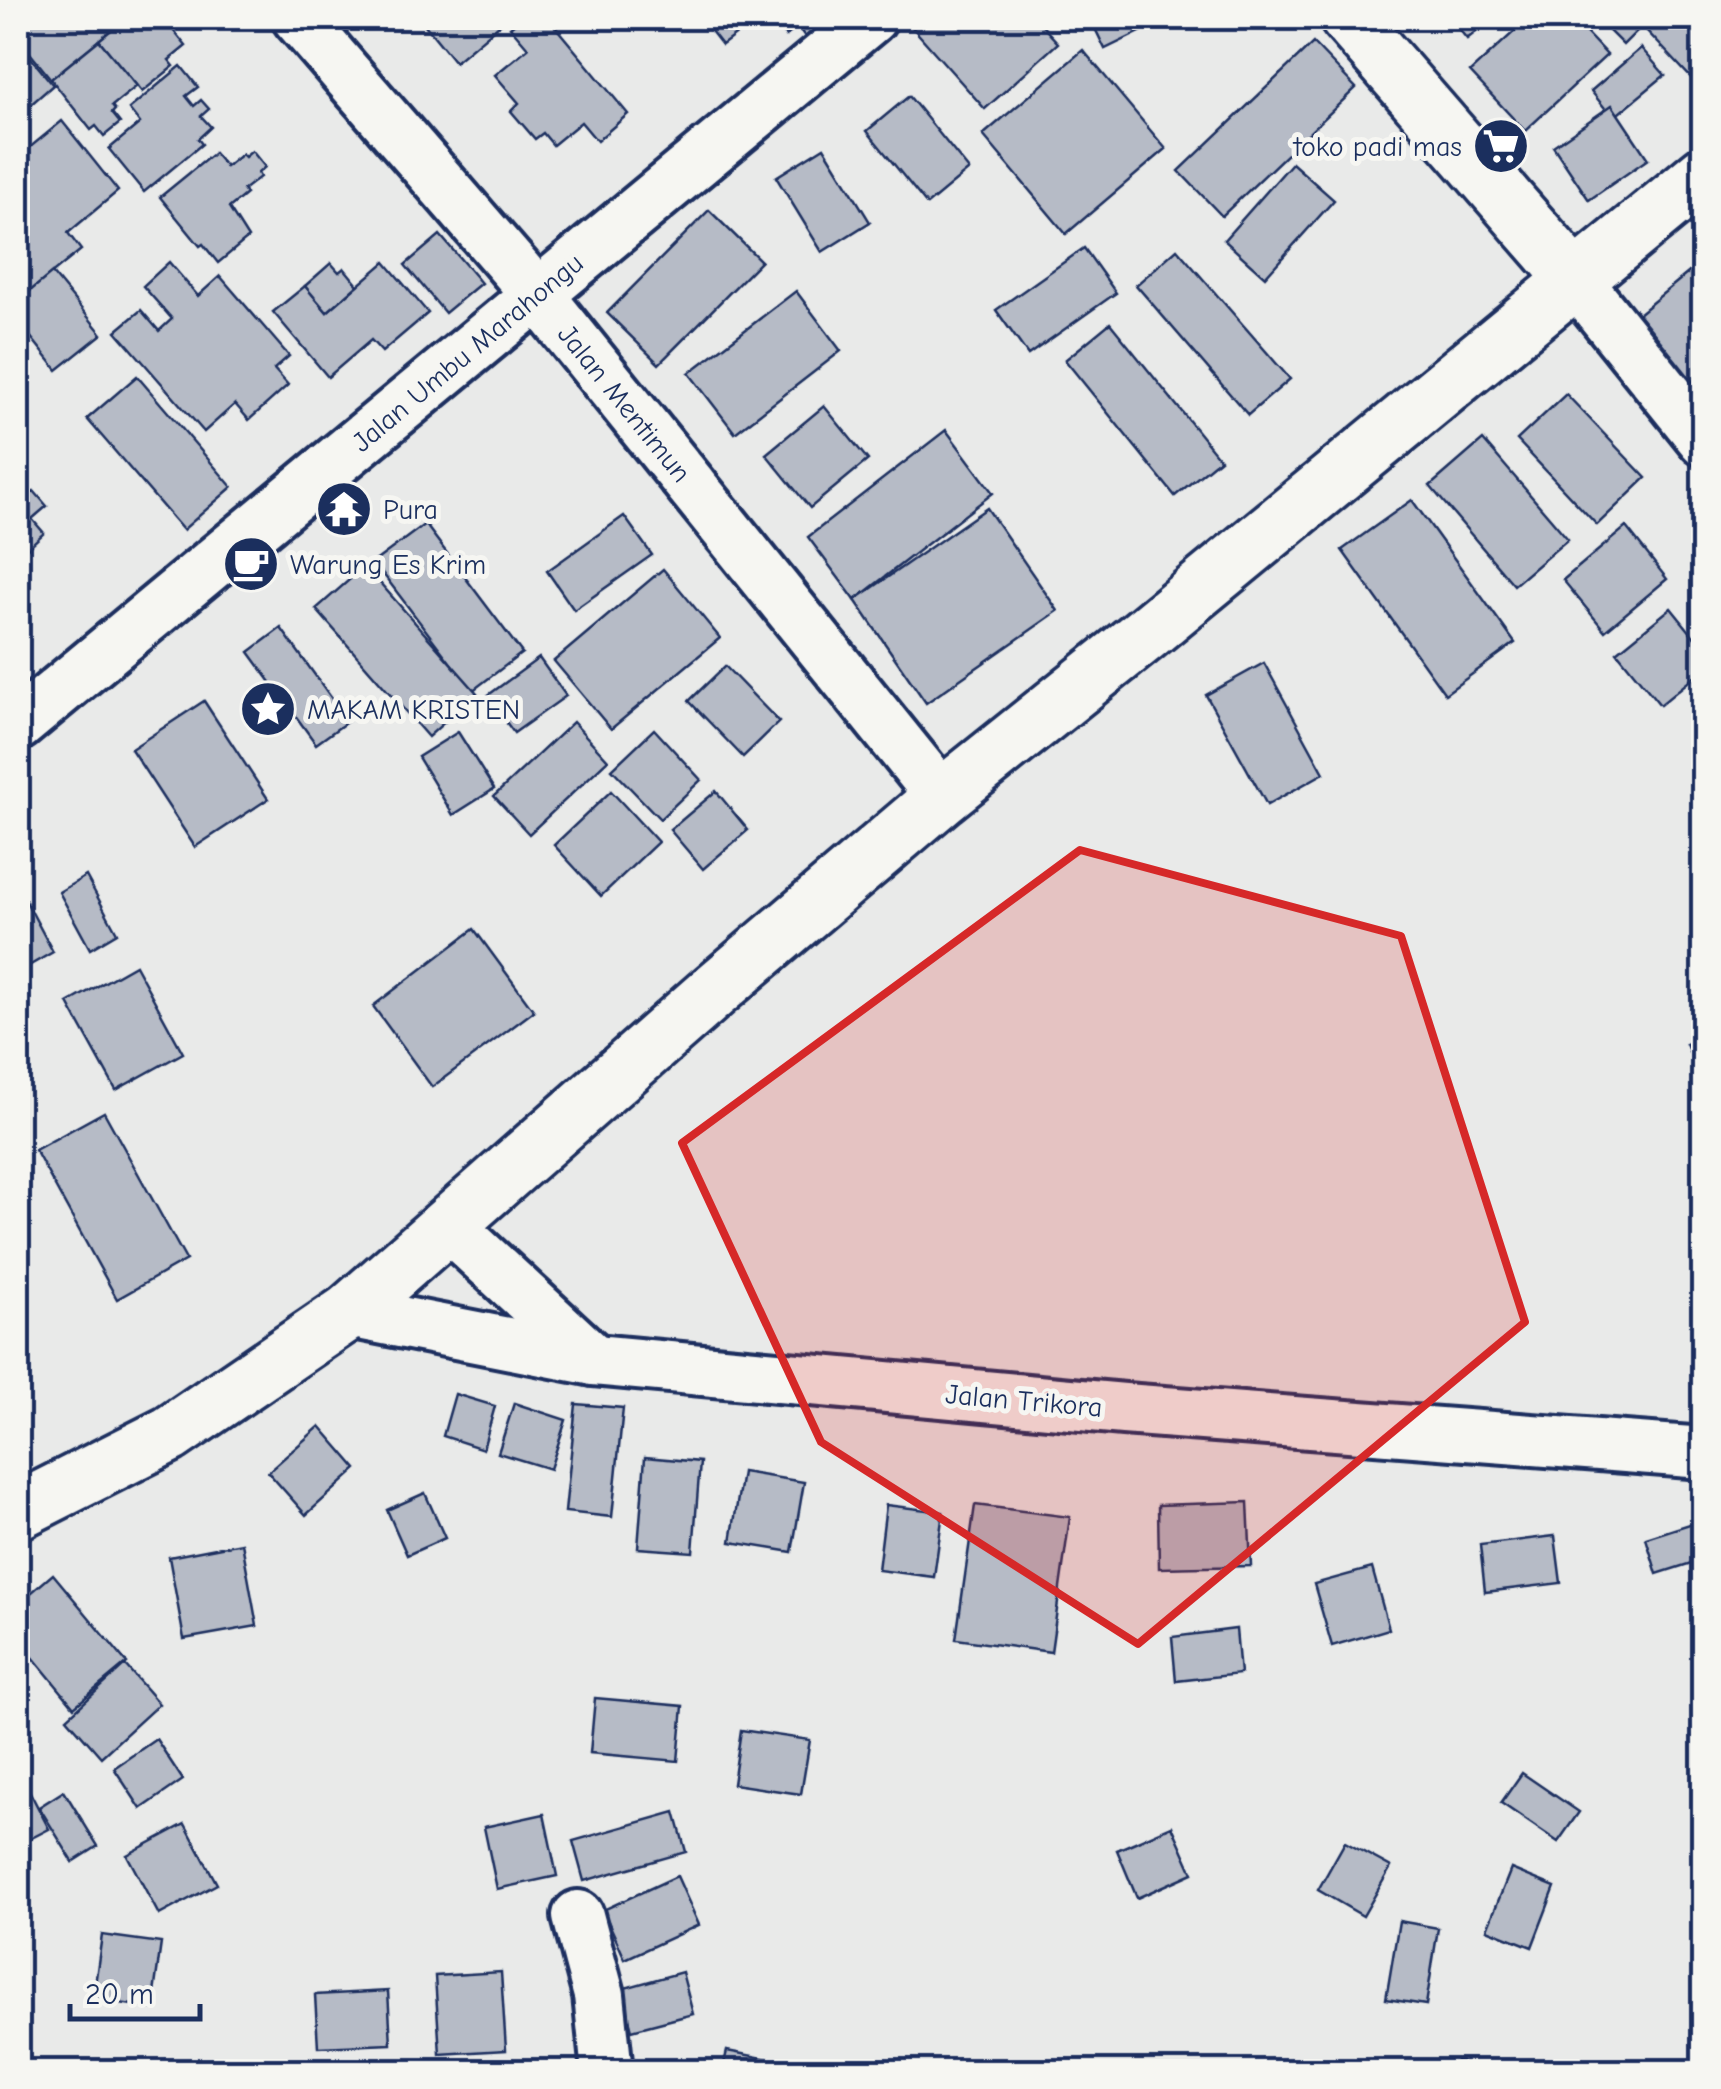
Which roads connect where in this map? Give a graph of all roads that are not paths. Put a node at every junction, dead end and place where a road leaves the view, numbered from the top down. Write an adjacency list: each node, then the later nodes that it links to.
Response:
1 (298, 18): 6 (street, Jalan Mentimun)
2 (872, 18): 6 (street, Jalan Umbu Marahongu)
3 (1348, 18): 5 (street)
4 (1704, 174): 5 (street)
5 (1574, 278): 7 (street); 9 (street)
6 (536, 294): 8 (street, Jalan Umbu Marahongu); 9 (street, Jalan Mentimun)
7 (1704, 440)
8 (18, 725)
9 (942, 797): 10 (street)
10 (449, 1226): 11 (street); 12 (street)
11 (349, 1312): 12 (street, Jalan Trikora); 14 (street)
12 (594, 1360): 13 (street, Jalan Trikora)
13 (1704, 1454)
14 (18, 1511)
15 (578, 1916): 16 (street)
16 (607, 2072)

